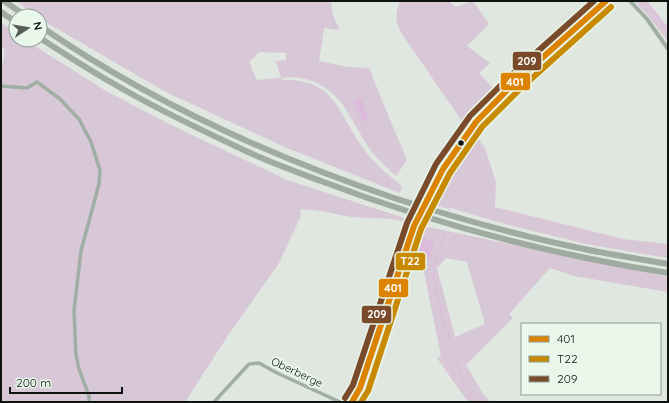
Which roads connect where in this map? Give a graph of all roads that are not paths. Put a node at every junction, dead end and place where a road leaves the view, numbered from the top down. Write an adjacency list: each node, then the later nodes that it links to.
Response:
1 (4, 1): 4 (highway)
2 (606, 1): 14 (street)
3 (630, 1): 7 (street)
4 (14, 8)
5 (48, 31): 9 (highway)
6 (48, 43): 10 (highway)
7 (668, 49)
8 (1, 86): 11 (street)
9 (668, 264)
10 (668, 273)
11 (89, 402)
12 (214, 402): 13 (street, Oberberge)
13 (340, 402)
14 (352, 402)

